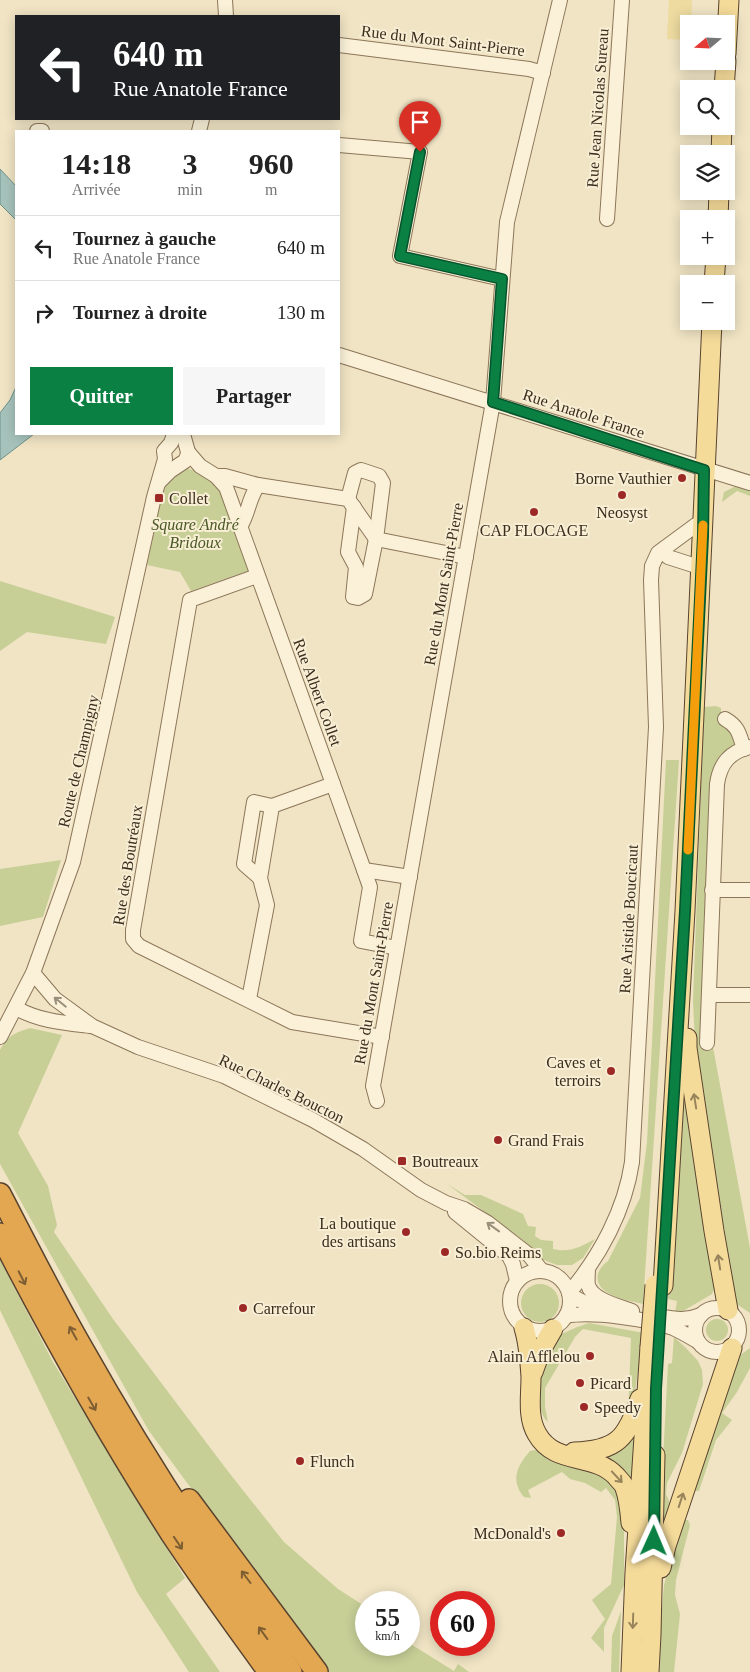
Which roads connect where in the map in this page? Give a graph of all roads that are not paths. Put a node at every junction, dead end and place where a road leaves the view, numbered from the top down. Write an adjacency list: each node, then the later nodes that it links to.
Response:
1 (225, 0): 5 (street)
2 (560, 0): 8 (street, Rue du Mont Saint-Pierre)
3 (622, 0): 10 (street, Rue Jean Nicolas Sureau)
4 (729, 0): 6 (main road)
5 (226, 15)
6 (728, 15)
7 (340, 44): 8 (street, Rue du Mont Saint-Pierre)
8 (543, 73): 11 (street, Rue du Mont Saint-Pierre)
9 (340, 145): 11 (street)
10 (607, 219)
11 (502, 279): 14 (street, Rue du Mont Saint-Pierre)
12 (712, 330): 18 (main road)
13 (340, 354): 14 (street, Rue Anatole France)
14 (493, 402): 18 (street, Rue Anatole France); 26 (street, Rue du Mont Saint-Pierre)
15 (183, 435): 17 (street, Route de Champigny)
16 (172, 438): 17 (street, Route de Champigny)
17 (180, 458): 19 (street, Rue Albert Collet); 43 (street, Route de Champigny)
18 (704, 470): 20 (street, Rue Anatole France); 24 (main road)
19 (216, 476): 21 (street, Rue Albert Collet); 23 (street, Rue Albert Collet)
20 (750, 483)
21 (258, 485): 22 (street, Rue Albert Collet); 23 (street)
22 (351, 503): 25 (street); 25 (street); 25 (street)
23 (240, 527): 30 (street, Rue Albert Collet)
24 (698, 534): 27 (street); 28 (main road); 29 (street); 31 (main road)
25 (376, 539): 26 (street)
26 (466, 557): 37 (street, Rue du Mont Saint-Pierre)
27 (668, 557): 28 (street); 29 (street)
28 (693, 565): 31 (main road)
29 (652, 566): 56 (street, Rue Aristide Boucicaut)
30 (257, 576): 34 (street, Rue Albert Collet); 46 (street, Rue des Boutréaux)
31 (693, 666): 41 (main road); 59 (main road)
32 (725, 719): 33 (street)
33 (747, 748): 39 (street)
34 (333, 784): 35 (street); 36 (street, Rue Albert Collet)
35 (272, 806): 38 (street); 38 (street)
36 (364, 870): 37 (street); 42 (street, Rue Albert Collet)
37 (410, 877): 42 (street, Rue du Mont Saint-Pierre)
38 (260, 878): 46 (street)
39 (712, 890): 40 (street); 44 (street)
40 (750, 890)
41 (685, 911): 59 (main road); 62 (main road, one-way to 41)
42 (397, 948): 50 (street, Rue du Mont Saint-Pierre)
43 (33, 973): 47 (street, Route de Champigny); 48 (street, Rue Charles Boucton, one-way to 43)
44 (709, 995): 45 (street); 51 (street)
45 (750, 995)
46 (249, 999): 50 (street, Rue des Boutréaux)
47 (16, 1008): 48 (street, Rue Charles Boucton); 49 (street, Route de Champigny)
48 (92, 1026): 54 (street, Rue Charles Boucton)
49 (0, 1036)
50 (382, 1037): 52 (street, Rue du Mont Saint-Pierre)
51 (707, 1043)
52 (378, 1100)
53 (0, 1194): 70 (highway, one-way to 53)
54 (446, 1203): 57 (street, Rue Charles Boucton, one-way to 54); 58 (street, Rue Charles Boucton)
55 (0, 1234): 76 (highway, one-way to 76)
56 (590, 1267): 57 (street); 60 (street, Rue Aristide Boucicaut); 61 (street)
57 (549, 1273): 58 (street); 60 (street)
58 (517, 1281): 66 (street)
59 (659, 1285): 69 (main road)
60 (569, 1294): 61 (street); 65 (street)
61 (632, 1311): 63 (street)
62 (732, 1314): 63 (street); 64 (street); 68 (street)
63 (701, 1315): 67 (street)
64 (750, 1321)
65 (559, 1323): 66 (street); 67 (street); 72 (main road)
66 (524, 1328): 72 (main road)
67 (698, 1341): 68 (street)
68 (740, 1342): 75 (main road, one-way to 68)
69 (654, 1347): 71 (main road); 75 (main road)
70 (97, 1375): 77 (highway, one-way to 70); 78 (highway, one-way to 70)
71 (648, 1377): 73 (main road); 74 (main road)
72 (531, 1380): 73 (main road)
73 (543, 1442): 74 (main road, one-way to 74)
74 (635, 1572): 79 (main road, one-way to 79)
75 (652, 1635): 80 (main road)
76 (269, 1672)
77 (291, 1672)
78 (317, 1672)
79 (631, 1672)
80 (649, 1672)

